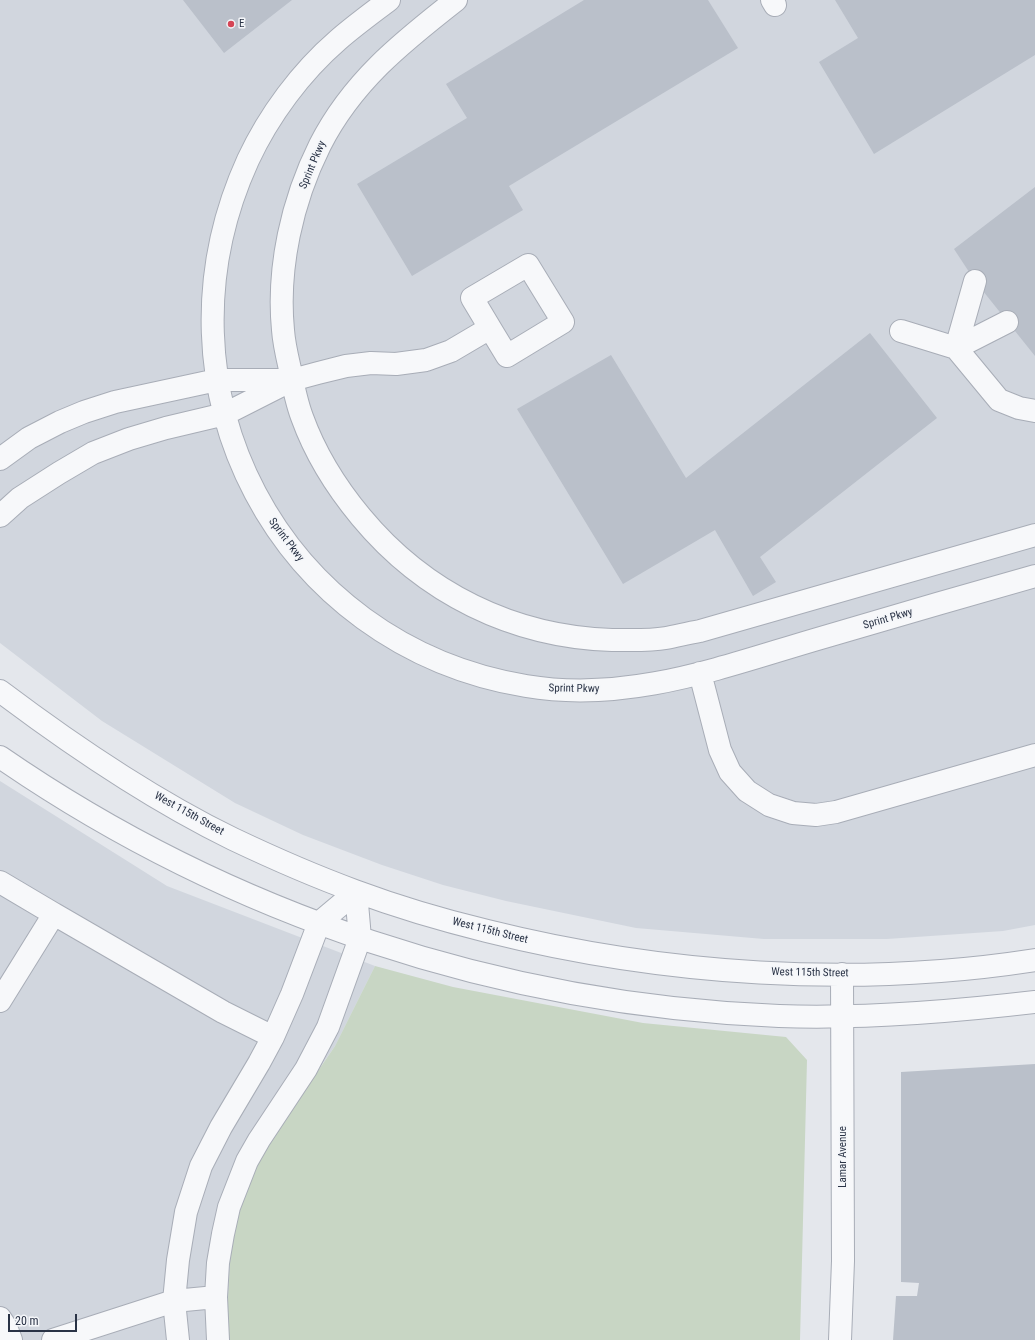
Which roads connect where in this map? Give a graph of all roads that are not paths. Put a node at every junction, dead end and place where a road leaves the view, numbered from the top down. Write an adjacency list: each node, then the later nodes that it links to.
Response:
1 (389, 0): 8 (street, Sprint Pkwy)
2 (456, 0): 9 (street, Sprint Pkwy)
3 (981, 289): 7 (street)
4 (1007, 322): 7 (street)
5 (490, 328): 9 (street)
6 (901, 330): 7 (street)
7 (956, 348): 10 (street)
8 (217, 380): 9 (street); 11 (street, Sprint Pkwy); 12 (street)
9 (292, 380): 11 (street); 14 (street, Sprint Pkwy)
10 (1035, 411)
11 (224, 414): 13 (street); 16 (street, Sprint Pkwy)
12 (0, 459)
13 (0, 516)
14 (1035, 535)
15 (1035, 576): 16 (street, Sprint Pkwy)
16 (700, 673): 18 (street)
17 (0, 691): 21 (street, West 115th Street)
18 (1035, 754)
19 (0, 757): 23 (street)
20 (0, 882): 22 (street)
21 (356, 892): 23 (street); 24 (street); 26 (street, West 115th Street)
22 (54, 914): 27 (street); 30 (street)
23 (319, 924): 24 (street); 30 (street)
24 (360, 938): 29 (street); 31 (street)
25 (1035, 960): 26 (street, West 115th Street)
26 (842, 974): 29 (street, Lamar Avenue)
27 (0, 1001)
28 (1035, 1002): 29 (street)
29 (842, 1017): 38 (street, Lamar Avenue)
30 (273, 1037): 32 (street)
31 (216, 1297): 32 (street); 37 (street)
32 (174, 1301): 35 (street); 36 (street)
33 (0, 1318): 34 (street)
34 (11, 1340)
35 (53, 1340)
36 (178, 1340)
37 (218, 1340)
38 (840, 1340)

